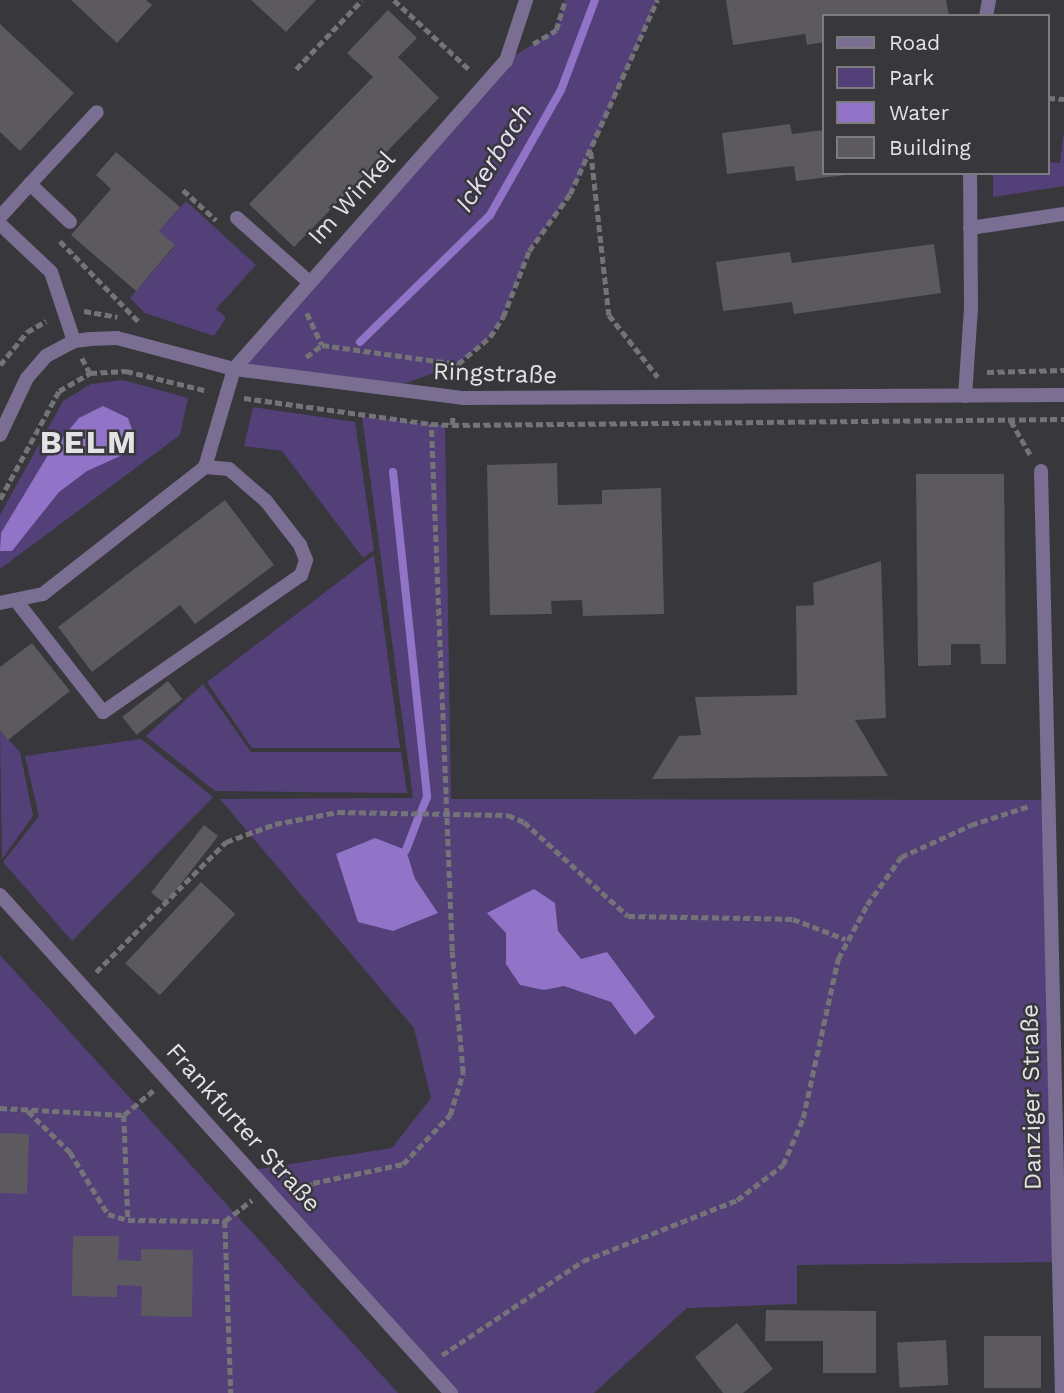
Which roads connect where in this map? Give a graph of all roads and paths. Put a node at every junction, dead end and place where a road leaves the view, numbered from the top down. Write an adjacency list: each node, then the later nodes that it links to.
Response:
1 (362, 0): 7 (path)
2 (394, 0): 8 (path)
3 (526, 0): 6 (street)
4 (565, 0): 6 (path)
5 (657, 0): 10 (path)
6 (506, 61): 8 (street, Im Winkel)
7 (296, 69)
8 (486, 84): 19 (street, Im Winkel)
9 (97, 112): 12 (street)
10 (591, 152): 26 (path); 29 (path)
11 (970, 175): 18 (street)
12 (30, 184): 14 (street); 16 (street)
13 (1064, 214): 18 (street)
14 (0, 217)
15 (237, 218): 19 (street)
16 (70, 222): 22 (path)
17 (0, 224): 21 (street)
18 (970, 229): 32 (street)
19 (308, 281): 20 (street, Im Winkel)
20 (297, 294): 24 (path); 28 (street, Im Winkel)
21 (64, 312): 23 (street); 27 (path)
22 (139, 323)
23 (74, 341): 28 (street, Ringstraße); 35 (street)
24 (322, 345): 25 (path); 26 (path)
25 (303, 360)
26 (458, 364): 33 (path)
27 (0, 365)
28 (234, 369): 30 (street, Im Winkel); 33 (street, Ringstraße)
29 (672, 394): 32 (street, Ringstraße); 33 (street, Ringstraße)
30 (224, 395): 36 (street, Im Winkel); 38 (path)
31 (1064, 395): 32 (street, Ringstraße)
32 (965, 397)
33 (454, 398): 43 (path)
34 (1011, 421): 37 (path)
35 (0, 435)
36 (205, 467): 39 (street); 39 (street)
37 (1041, 471): 42 (street, Danziger Straße)
38 (0, 499)
39 (17, 602): 40 (street)
40 (0, 603)
41 (1064, 799): 42 (street)
42 (1048, 800): 45 (path); 58 (street, Danziger Straße)
43 (447, 815): 45 (path); 46 (path); 52 (path)
44 (0, 895): 46 (street, Frankfurter Straße)
45 (845, 939): 55 (path)
46 (83, 985): 47 (street, Frankfurter Straße)
47 (168, 1078): 50 (path); 51 (street, Frankfurter Straße)
48 (0, 1108): 49 (path)
49 (27, 1110): 50 (path); 53 (path)
50 (124, 1115): 53 (path)
51 (267, 1187): 52 (street, Frankfurter Straße); 54 (path)
52 (281, 1203): 55 (street, Frankfurter Straße)
53 (128, 1220): 54 (path)
54 (225, 1221): 56 (path)
55 (427, 1366): 57 (street, Frankfurter Straße)
56 (231, 1393)
57 (451, 1393)
58 (1062, 1393)

